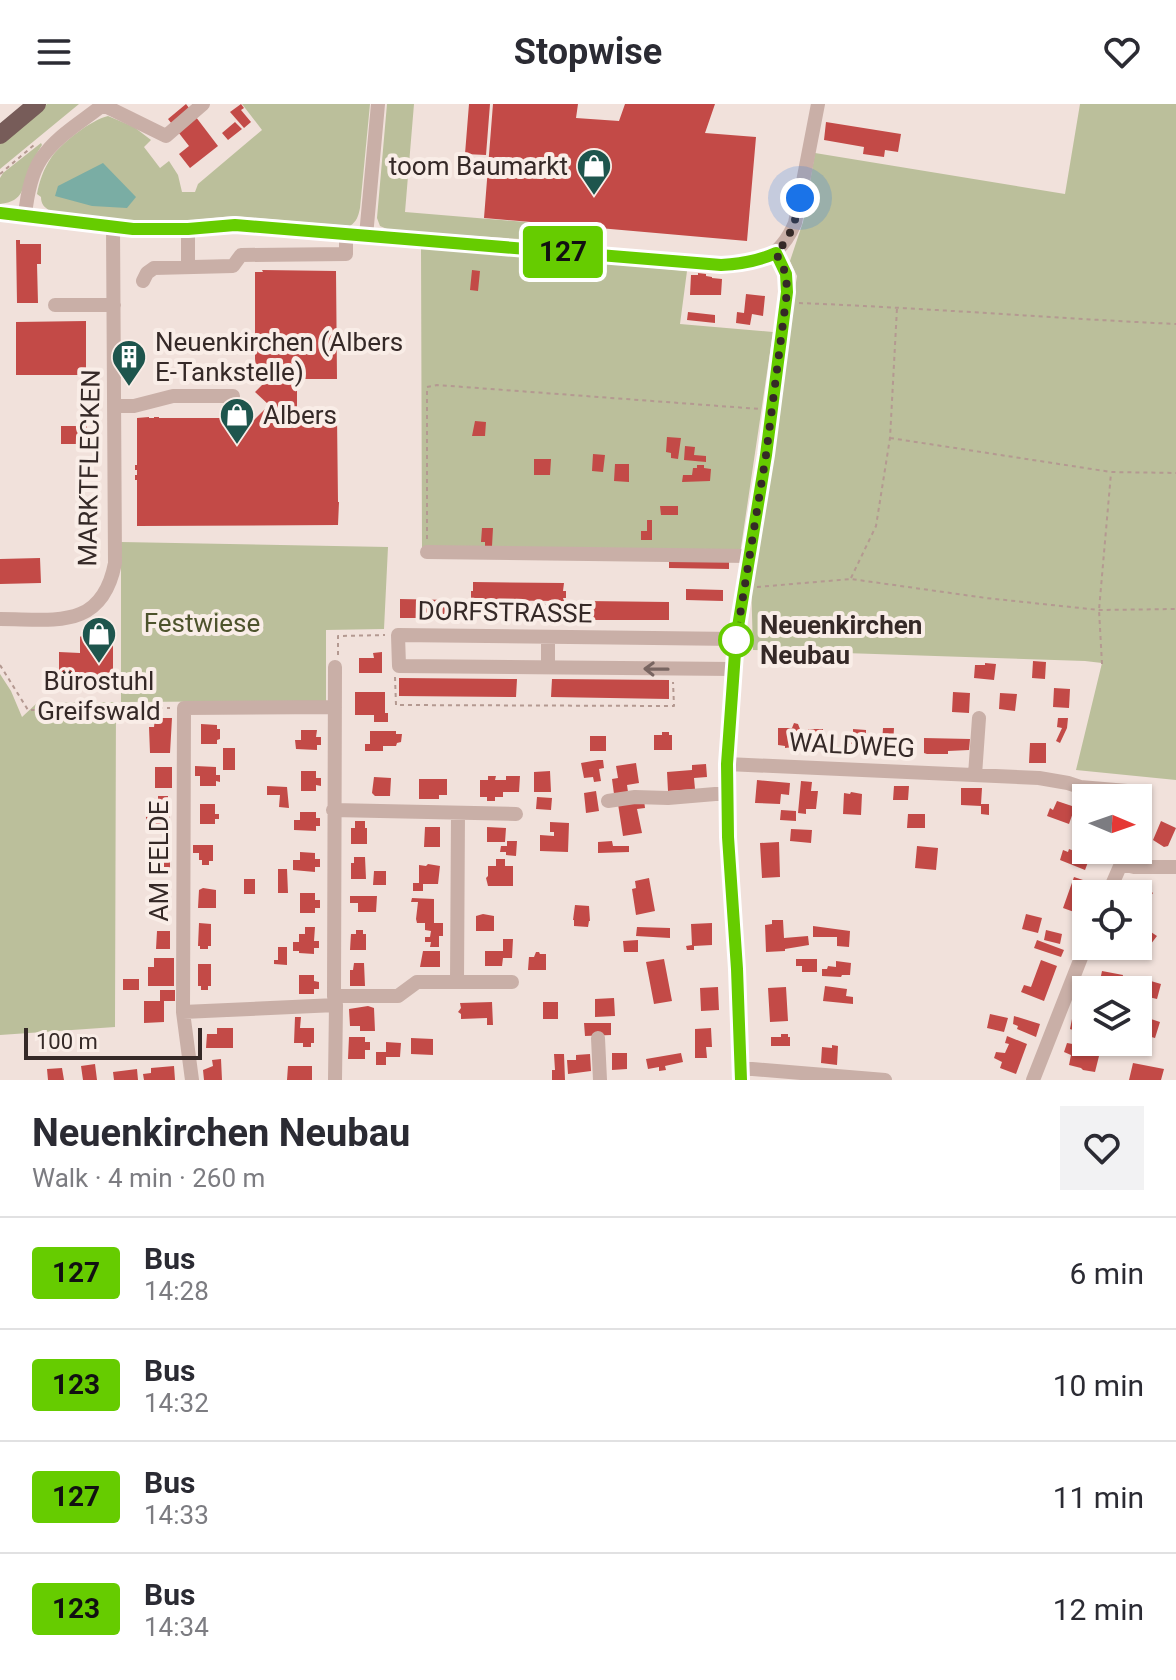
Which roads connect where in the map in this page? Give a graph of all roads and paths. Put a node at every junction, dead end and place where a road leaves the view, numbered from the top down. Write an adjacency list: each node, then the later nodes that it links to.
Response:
1 (37, 104): 6 (main road)
2 (203, 104): 5 (street)
3 (378, 104): 12 (street)
4 (818, 104): 13 (street)
5 (104, 105): 8 (street)
6 (0, 135)
7 (0, 213): 8 (street)
8 (25, 215): 9 (street)
9 (113, 227): 10 (street); 18 (street, MARKTFLECKEN)
10 (188, 229): 11 (street); 14 (street)
11 (346, 234): 12 (street); 14 (street)
12 (366, 236): 13 (street)
13 (776, 253): 16 (street)
14 (188, 267): 15 (street)
15 (143, 281)
16 (785, 302): 19 (path); 28 (street)
17 (55, 305): 18 (street)
18 (114, 305): 22 (street, MARKTFLECKEN)
19 (897, 307): 20 (path); 24 (path)
20 (1176, 324)
21 (233, 396): 22 (street)
22 (114, 406): 36 (street, MARKTFLECKEN)
23 (764, 410): 27 (path)
24 (890, 438): 25 (path); 29 (path)
25 (1111, 472): 26 (path); 35 (path)
26 (1176, 473)
27 (427, 552): 28 (street)
28 (749, 556): 30 (street)
29 (851, 579): 30 (path); 35 (path)
30 (744, 588): 41 (street)
31 (491, 600): 38 (path)
32 (516, 600): 39 (path)
33 (546, 601): 40 (path)
34 (1176, 609): 35 (path)
35 (1099, 610): 42 (path)
36 (0, 619)
37 (398, 635): 38 (street, DORFSTRASSE); 44 (street, DORFSTRASSE); 45 (path)
38 (490, 636): 39 (street, DORFSTRASSE)
39 (516, 636): 40 (street, DORFSTRASSE)
40 (547, 637): 41 (street, DORFSTRASSE); 46 (street)
41 (736, 639): 48 (street)
42 (1102, 664)
43 (0, 665): 66 (path)
44 (399, 666): 46 (street, DORFSTRASSE); 57 (path)
45 (335, 667): 65 (street)
46 (548, 667): 47 (street, DORFSTRASSE, one-way to 46)
47 (673, 669): 48 (street, DORFSTRASSE); 64 (path)
48 (734, 669): 68 (street)
49 (415, 696): 57 (path)
50 (441, 697): 58 (path)
51 (474, 697): 59 (path)
52 (500, 697): 60 (path)
53 (566, 697): 61 (path)
54 (592, 698): 62 (path)
55 (625, 698): 63 (path)
56 (651, 698): 64 (path)
57 (415, 705): 58 (path)
58 (442, 705): 59 (path)
59 (474, 705): 60 (path)
60 (500, 705): 61 (path)
61 (566, 706): 62 (path)
62 (592, 706): 63 (path)
63 (625, 706): 64 (path)
64 (651, 706)
65 (335, 707): 66 (street); 73 (street)
66 (184, 708): 82 (street, AM FELDE)
67 (979, 718): 69 (street)
68 (727, 764): 69 (street, WALDWEG); 71 (street)
69 (975, 775): 70 (street, WALDWEG)
70 (1072, 784)
71 (727, 793): 72 (street); 84 (street)
72 (608, 801)
73 (333, 810): 74 (street); 81 (street)
74 (458, 813): 75 (street); 79 (street)
75 (516, 814)
76 (1131, 864): 77 (street)
77 (1176, 867)
78 (1080, 960): 89 (street)
79 (457, 981): 80 (street); 81 (street)
80 (512, 982)
81 (335, 1001): 82 (street); 86 (street)
82 (183, 1012): 85 (street, AM FELDE)
83 (598, 1038): 87 (street)
84 (741, 1074): 88 (street)
85 (192, 1080)
86 (335, 1080)
87 (600, 1080)
88 (885, 1080)
89 (1033, 1080)

